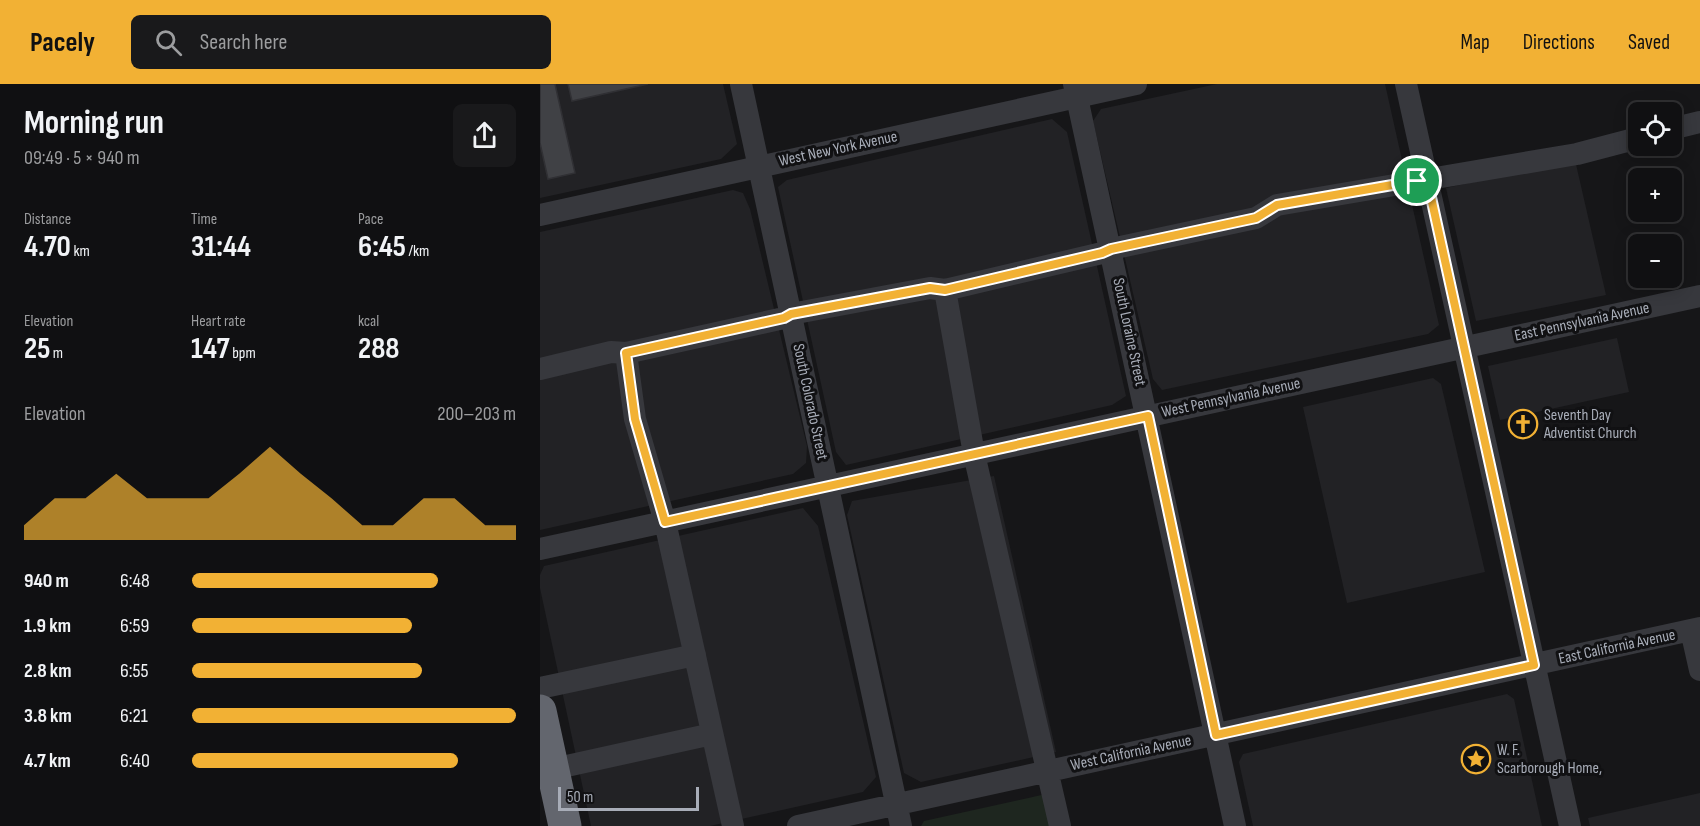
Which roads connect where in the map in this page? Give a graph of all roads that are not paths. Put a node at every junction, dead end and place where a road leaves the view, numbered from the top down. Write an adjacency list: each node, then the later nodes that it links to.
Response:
1 (741, 84): 8 (street, South Colorado Street)
2 (1136, 84): 4 (street, West New York Avenue)
3 (1406, 84): 9 (street)
4 (1076, 90): 8 (street, West New York Avenue); 11 (street, South Loraine Street)
5 (1700, 122): 6 (street)
6 (1682, 126)
7 (1628, 141): 9 (street)
8 (758, 167): 10 (street, West New York Avenue); 14 (street, South Colorado Street)
9 (1427, 179): 11 (street); 15 (street)
10 (540, 215)
11 (1111, 249): 12 (street); 18 (street, South Loraine Street)
12 (945, 290): 14 (street); 19 (street)
13 (1700, 296): 15 (street, East Pennsylvania Avenue)
14 (791, 314): 16 (street); 20 (street, South Colorado Street)
15 (1464, 348): 18 (street, West Pennsylvania Avenue); 25 (street)
16 (626, 353): 17 (street); 21 (street)
17 (540, 369)
18 (1148, 416): 19 (street, West Pennsylvania Avenue); 30 (street, South Loraine Street)
19 (974, 454): 20 (street, West Pennsylvania Avenue); 32 (street)
20 (829, 487): 21 (street, West Pennsylvania Avenue); 33 (street, South Colorado Street)
21 (665, 522): 22 (street, West Pennsylvania Avenue); 24 (street)
22 (540, 549)
23 (1695, 629): 25 (street, East California Avenue); 26 (street)
24 (694, 655): 27 (street); 29 (street)
25 (1534, 665): 30 (street, West California Avenue); 39 (street)
26 (1700, 670)
27 (540, 688)
28 (540, 711): 31 (highway)
29 (712, 734): 31 (street); 35 (street)
30 (1216, 735): 32 (street, West California Avenue); 38 (street, South Loraine Street)
31 (553, 769): 34 (highway)
32 (1047, 772): 33 (street, West California Avenue); 37 (street)
33 (899, 815): 36 (street, West California Avenue)
34 (565, 826)
35 (733, 826)
36 (798, 826)
37 (1060, 826)
38 (1235, 826)
39 (1570, 826)

